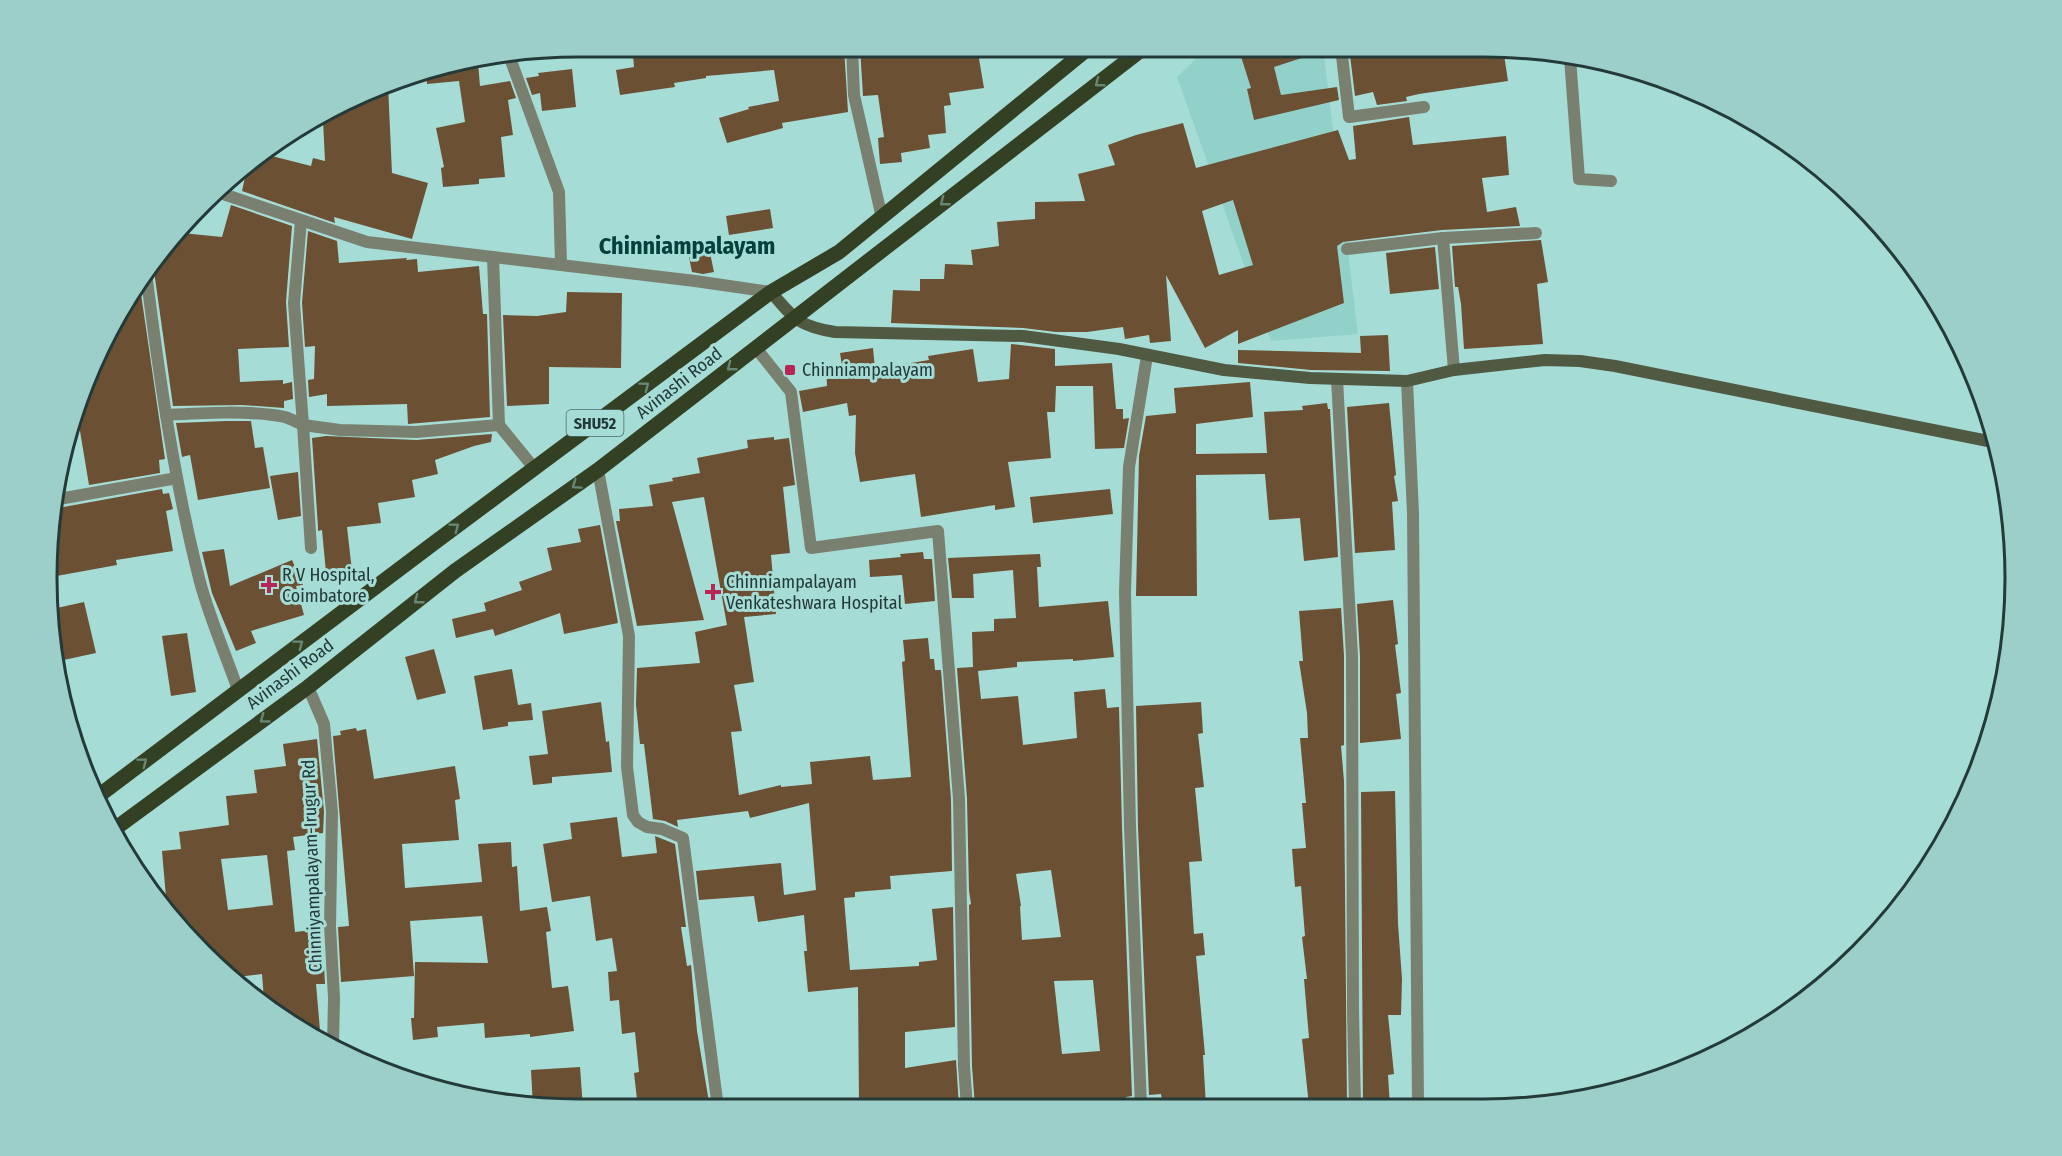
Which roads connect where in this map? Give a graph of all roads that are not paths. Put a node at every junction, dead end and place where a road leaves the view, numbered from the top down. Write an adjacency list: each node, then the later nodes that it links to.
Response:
1 (852, 57): 10 (street)
2 (1078, 57): 10 (main road, Avinashi Road / SHU52)
3 (1132, 57): 19 (main road, Avinashi Road / SHU52, one-way to 19)
4 (1342, 57): 7 (street)
5 (511, 61): 16 (street)
6 (1570, 64): 8 (street)
7 (1424, 107)
8 (1611, 182)
9 (225, 195): 11 (street)
10 (882, 218): 18 (main road, Avinashi Road / SHU52)
11 (301, 221): 15 (street); 26 (street)
12 (1536, 233): 13 (street)
13 (1443, 238): 14 (street); 22 (street)
14 (1347, 249)
15 (493, 257): 16 (street); 27 (street)
16 (561, 265): 18 (street)
17 (148, 285): 25 (street)
18 (771, 292): 19 (main road); 29 (main road, Avinashi Road / SHU52, one-way to 18)
19 (794, 319): 20 (main road, Avinashi Road / SHU52); 21 (main road)
20 (756, 348): 30 (main road, Avinashi Road / SHU52, one-way to 30); 40 (street)
21 (1147, 356): 23 (main road); 41 (street)
22 (1454, 370): 24 (main road); 28 (main road)
23 (1337, 379): 24 (main road); 42 (street)
24 (1407, 381): 43 (street)
25 (166, 415): 26 (street); 31 (street)
26 (303, 425): 27 (street); 33 (street)
27 (499, 425): 29 (street)
28 (1986, 440)
29 (534, 468): 35 (main road, Avinashi Road / SHU52, one-way to 29)
30 (598, 470): 34 (main road, Avinashi Road / SHU52, one-way to 34); 39 (street)
31 (177, 479): 32 (street); 35 (street)
32 (63, 498)
33 (311, 548)
34 (308, 687): 37 (main road, Avinashi Road / SHU52, one-way to 37); 38 (street, Chinniyampalayam-Irugur Rd)
35 (238, 690): 36 (main road, Avinashi Road / SHU52, one-way to 35)
36 (104, 792)
37 (120, 825)
38 (333, 1037)
39 (717, 1099)
40 (966, 1099)
41 (1141, 1099)
42 (1355, 1099)
43 (1418, 1099)

